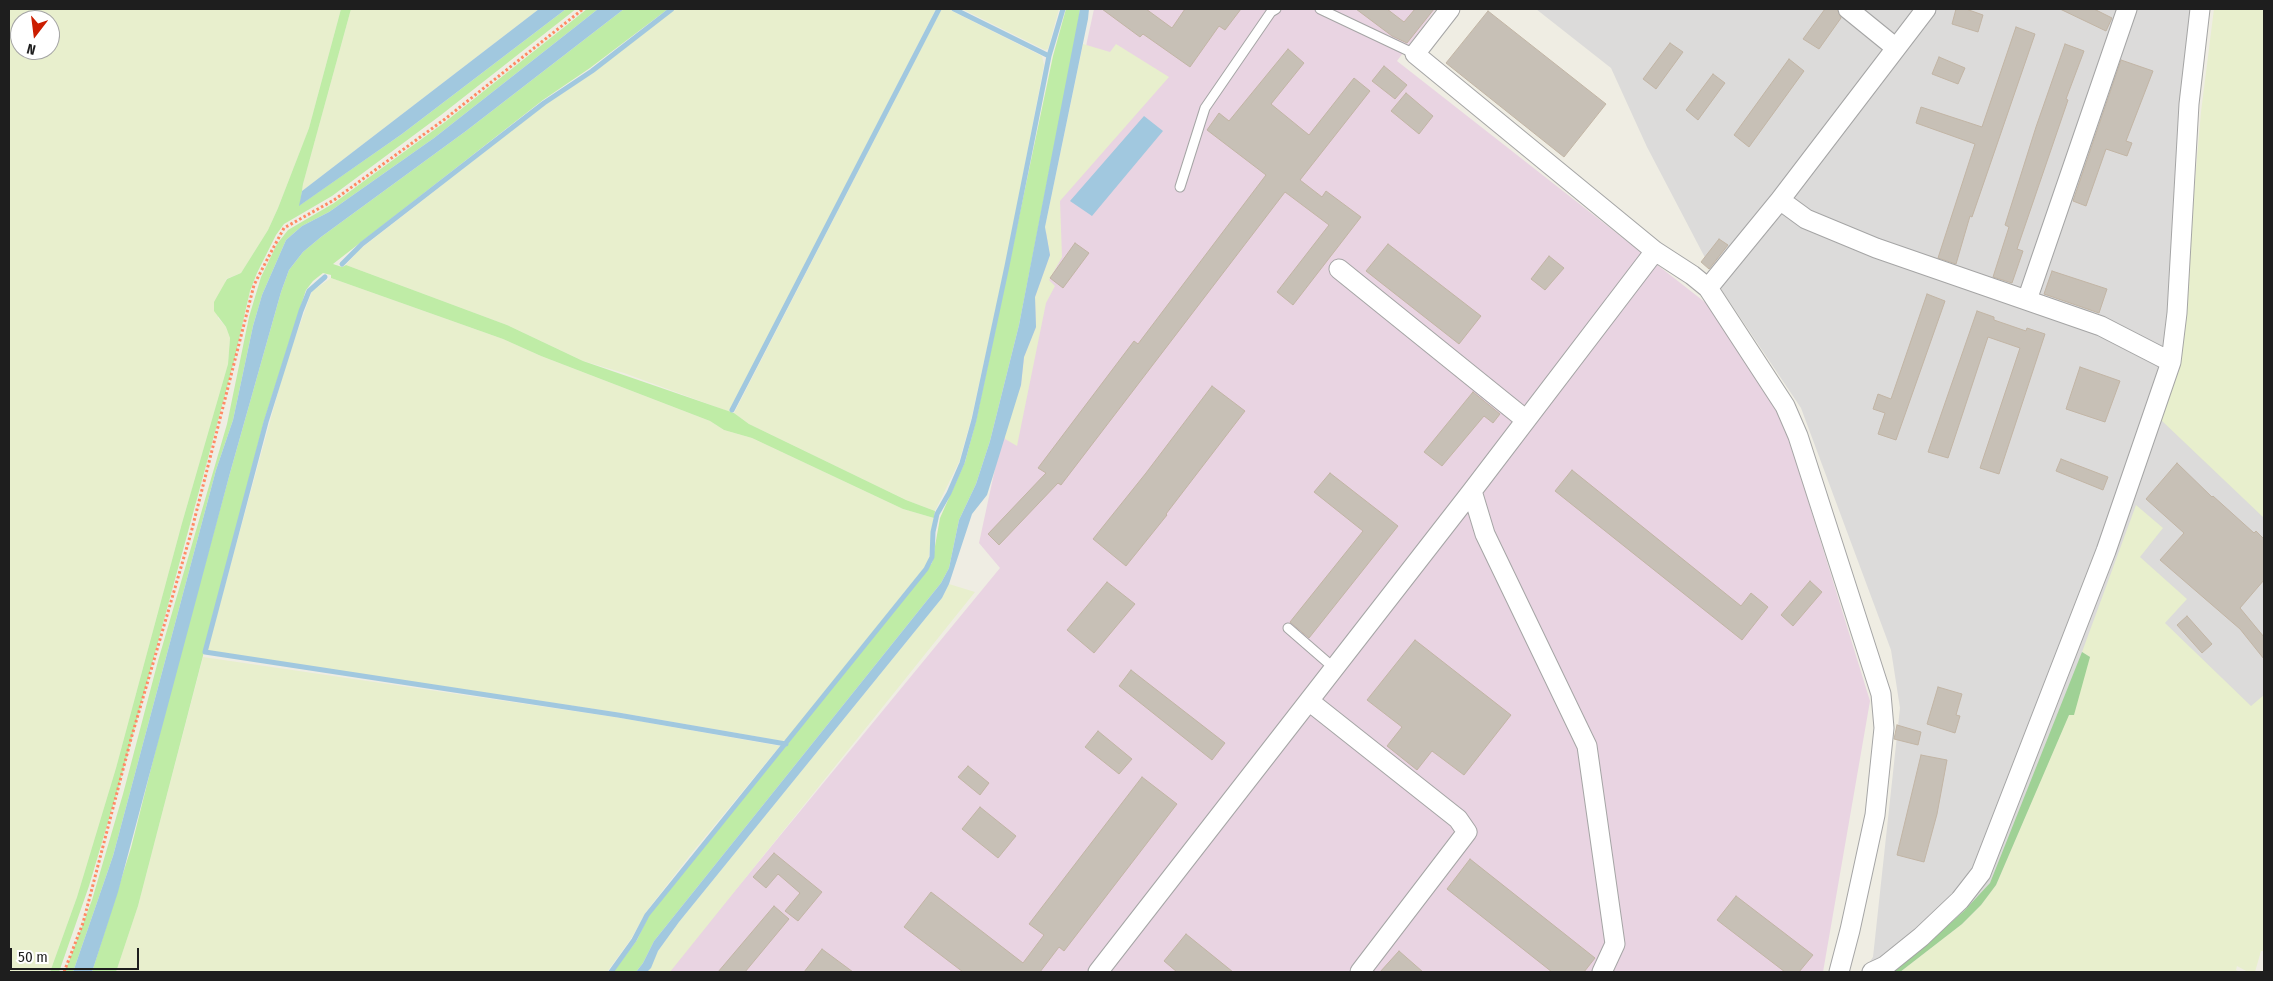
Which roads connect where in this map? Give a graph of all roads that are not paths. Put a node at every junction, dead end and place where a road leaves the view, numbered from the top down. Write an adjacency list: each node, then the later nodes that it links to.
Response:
1 (1276, 9): 10 (lane)
2 (1320, 9): 9 (lane)
3 (1450, 9): 9 (street)
4 (1848, 9): 8 (street)
5 (1926, 9): 8 (street)
6 (2127, 9): 15 (street)
7 (2200, 9): 16 (street)
8 (1896, 48): 11 (street)
9 (1415, 54): 12 (street)
10 (1180, 187)
11 (1780, 200): 14 (street); 15 (street)
12 (1655, 251): 14 (street); 17 (street)
13 (1339, 269): 17 (street)
14 (1708, 288): 25 (street)
15 (2027, 300): 16 (street)
16 (2170, 362): 26 (street)
17 (1526, 420): 18 (street)
18 (1472, 491): 20 (street); 24 (street)
19 (1288, 628): 20 (lane)
20 (1334, 668): 21 (street)
21 (1309, 701): 22 (street); 23 (street)
22 (1098, 972)
23 (1360, 972)
24 (1602, 972)
25 (1839, 972)
26 (1872, 972)

